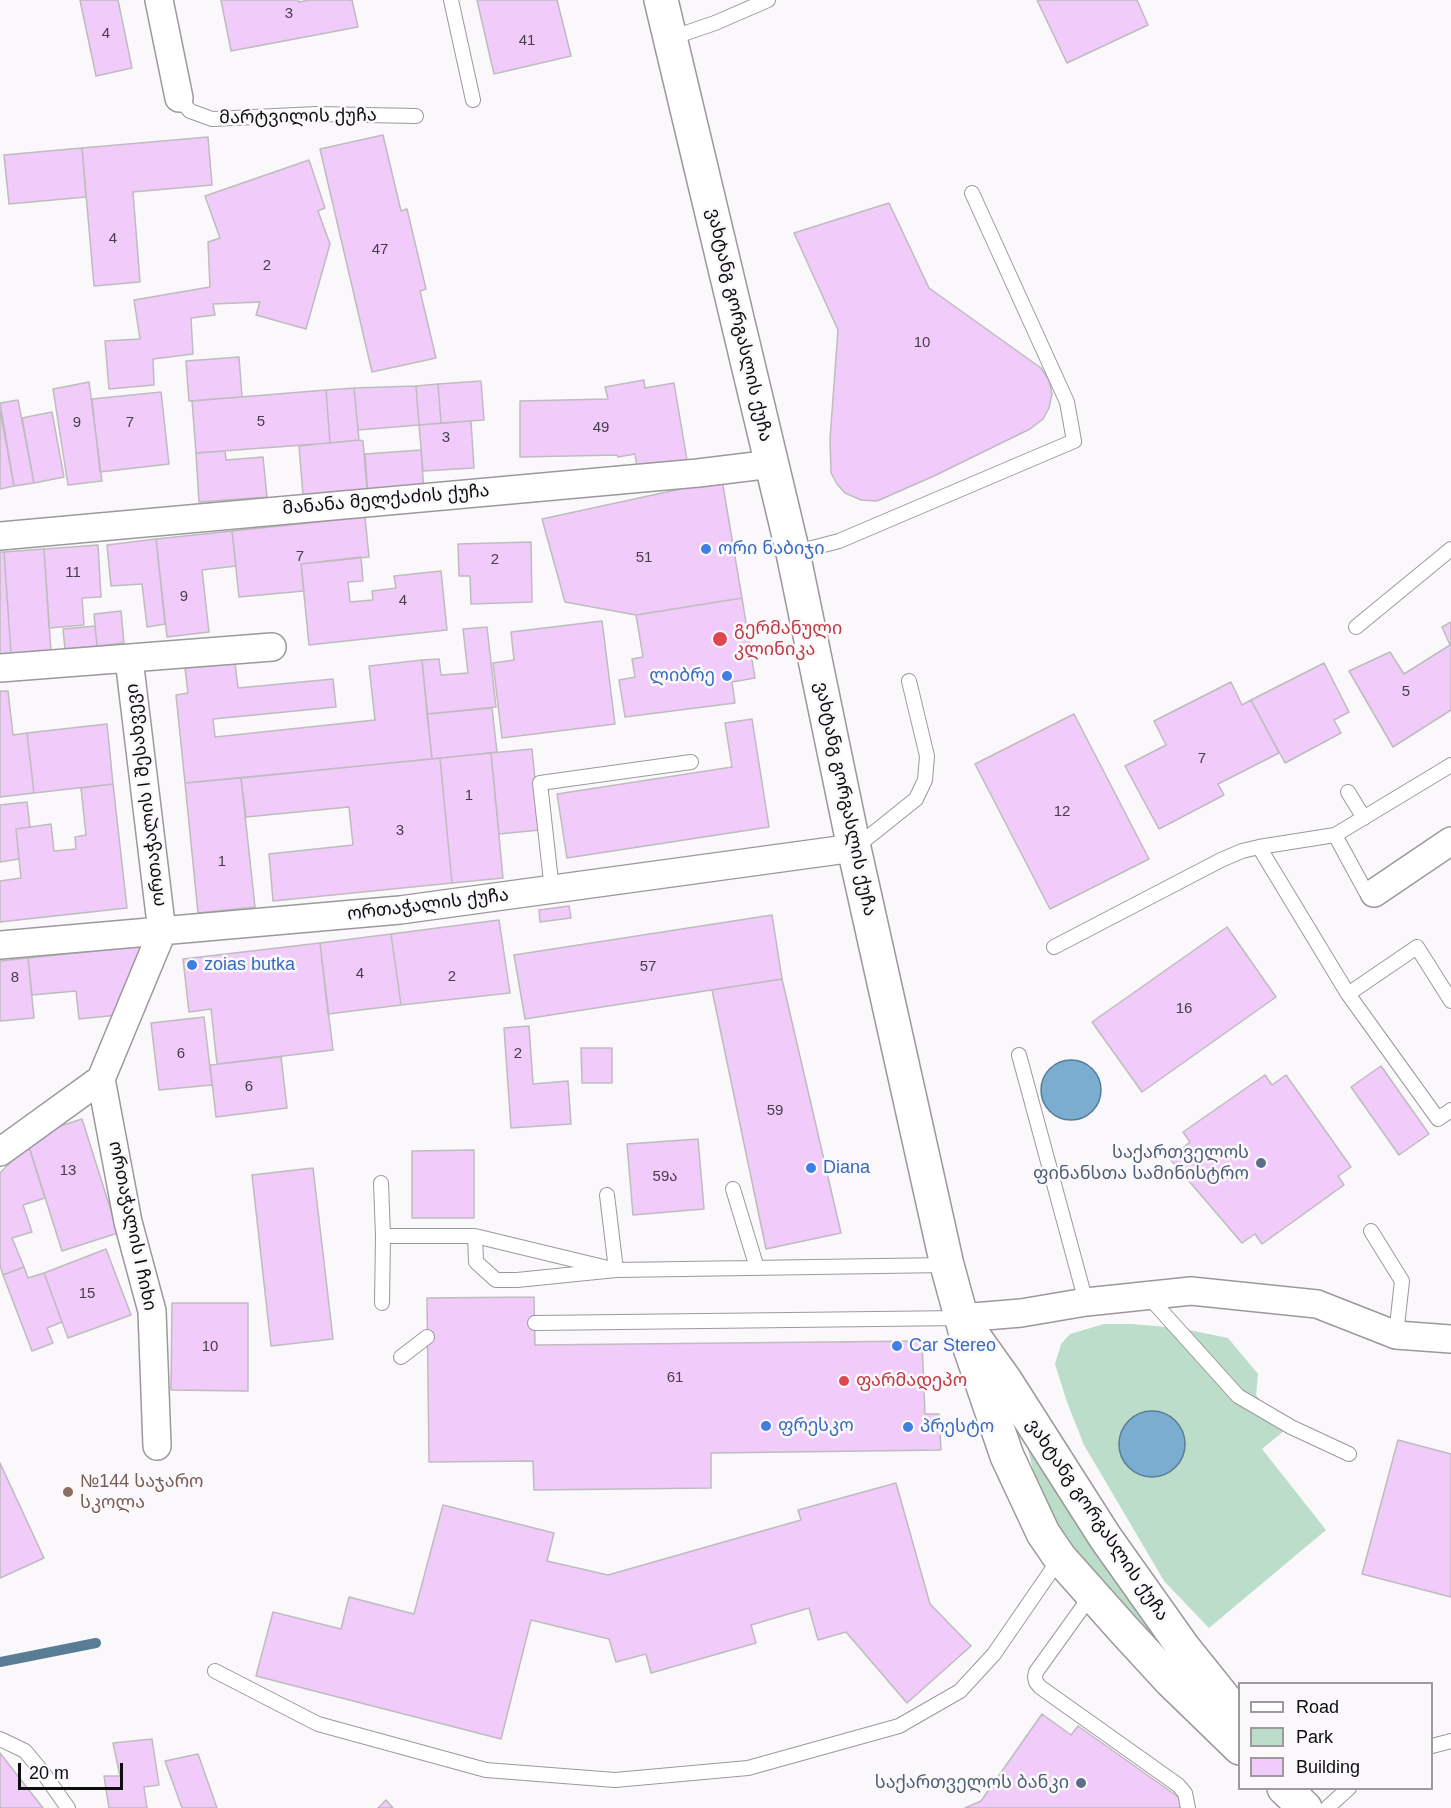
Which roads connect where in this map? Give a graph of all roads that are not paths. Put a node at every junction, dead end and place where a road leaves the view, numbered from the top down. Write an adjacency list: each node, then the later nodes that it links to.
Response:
1 (159, 0): 6 (street, მარტვილის ქუჩა)
2 (451, 0): 7 (lane)
3 (661, 0): 5 (main road, ვახტანგ გორგასლის ქუჩა)
4 (768, 0): 5 (lane)
5 (671, 38): 10 (main road, ვახტანგ გორგასლის ქუჩა)
6 (179, 98): 8 (lane, მარტვილის ქუჩა)
7 (473, 100)
8 (416, 116)
9 (972, 193): 13 (lane)
10 (772, 464): 11 (street, მანანა მელქაძის ქუჩა); 13 (main road, ვახტანგ გორგასლის ქუჩა)
11 (0, 536)
12 (1451, 549): 14 (lane)
13 (793, 553): 26 (main road, ვახტანგ გორგასლის ქუჩა)
14 (1356, 627)
15 (272, 647): 16 (street, ორთაჭალის I შესახვევი)
16 (129, 659): 17 (street, ორთაჭალის I შესახვევი); 29 (street, ორთაჭალის I შესახვევი)
17 (0, 668)
18 (909, 681): 26 (lane)
19 (692, 762): 27 (lane)
20 (1451, 765): 22 (lane)
21 (1348, 792): 22 (lane)
22 (1364, 818): 23 (lane)
23 (1335, 836): 25 (lane); 28 (lane)
24 (1451, 841): 28 (street)
25 (1258, 847): 31 (lane); 32 (lane)
26 (854, 848): 27 (street, ორთაჭალის ქუჩა); 44 (main road, ვახტანგ გორგასლის ქუჩა)
27 (552, 890): 29 (street, ორთაჭალის ქუჩა)
28 (1374, 893)
29 (162, 932): 30 (street, ორთაჭალის ქუჩა); 35 (street)
30 (0, 945)
31 (1054, 947)
32 (1348, 994): 33 (lane); 36 (lane)
33 (1451, 1001)
34 (1019, 1055): 48 (lane)
35 (101, 1079): 37 (street); 56 (street, ორთაჭალის I ჩიხი)
36 (1451, 1110)
37 (0, 1152)
38 (381, 1183): 42 (lane)
39 (733, 1189): 45 (lane)
40 (607, 1194): 46 (lane)
41 (1371, 1231): 52 (lane)
42 (382, 1236): 43 (lane); 49 (lane)
43 (475, 1236): 46 (lane); 46 (lane)
44 (947, 1265): 45 (lane); 50 (main road, ვახტანგ გორგასლის ქუჩა)
45 (757, 1268): 46 (lane)
46 (615, 1270)
47 (1148, 1296): 48 (street); 52 (street); 57 (lane)
48 (1086, 1302): 50 (street)
49 (382, 1303)
50 (961, 1318): 51 (lane); 58 (main road, ვახტანგ გორგასლის ქუჩა); 61 (main road, ვახტანგ გორგასლის ქუჩა)
51 (535, 1323)
52 (1396, 1335): 54 (street)
53 (427, 1337): 55 (lane)
54 (1451, 1339)
55 (401, 1358)
56 (157, 1446)
57 (1349, 1454)
58 (1060, 1558): 59 (main road, ვახტანგ გორგასლის ქუჩა); 60 (lane)
59 (1092, 1594): 65 (main road, ვახტანგ გორგასლის ქუჩა); 70 (lane)
60 (215, 1671)
61 (1238, 1717)
62 (0, 1739): 69 (lane)
63 (1451, 1741): 64 (lane)
64 (1433, 1746)
65 (1238, 1747)
66 (1286, 1790): 71 (main road)
67 (1300, 1790): 72 (main road)
68 (1347, 1790): 73 (lane)
69 (68, 1808)
70 (1188, 1808)
71 (1305, 1808)
72 (1310, 1808)
73 (1327, 1808)

